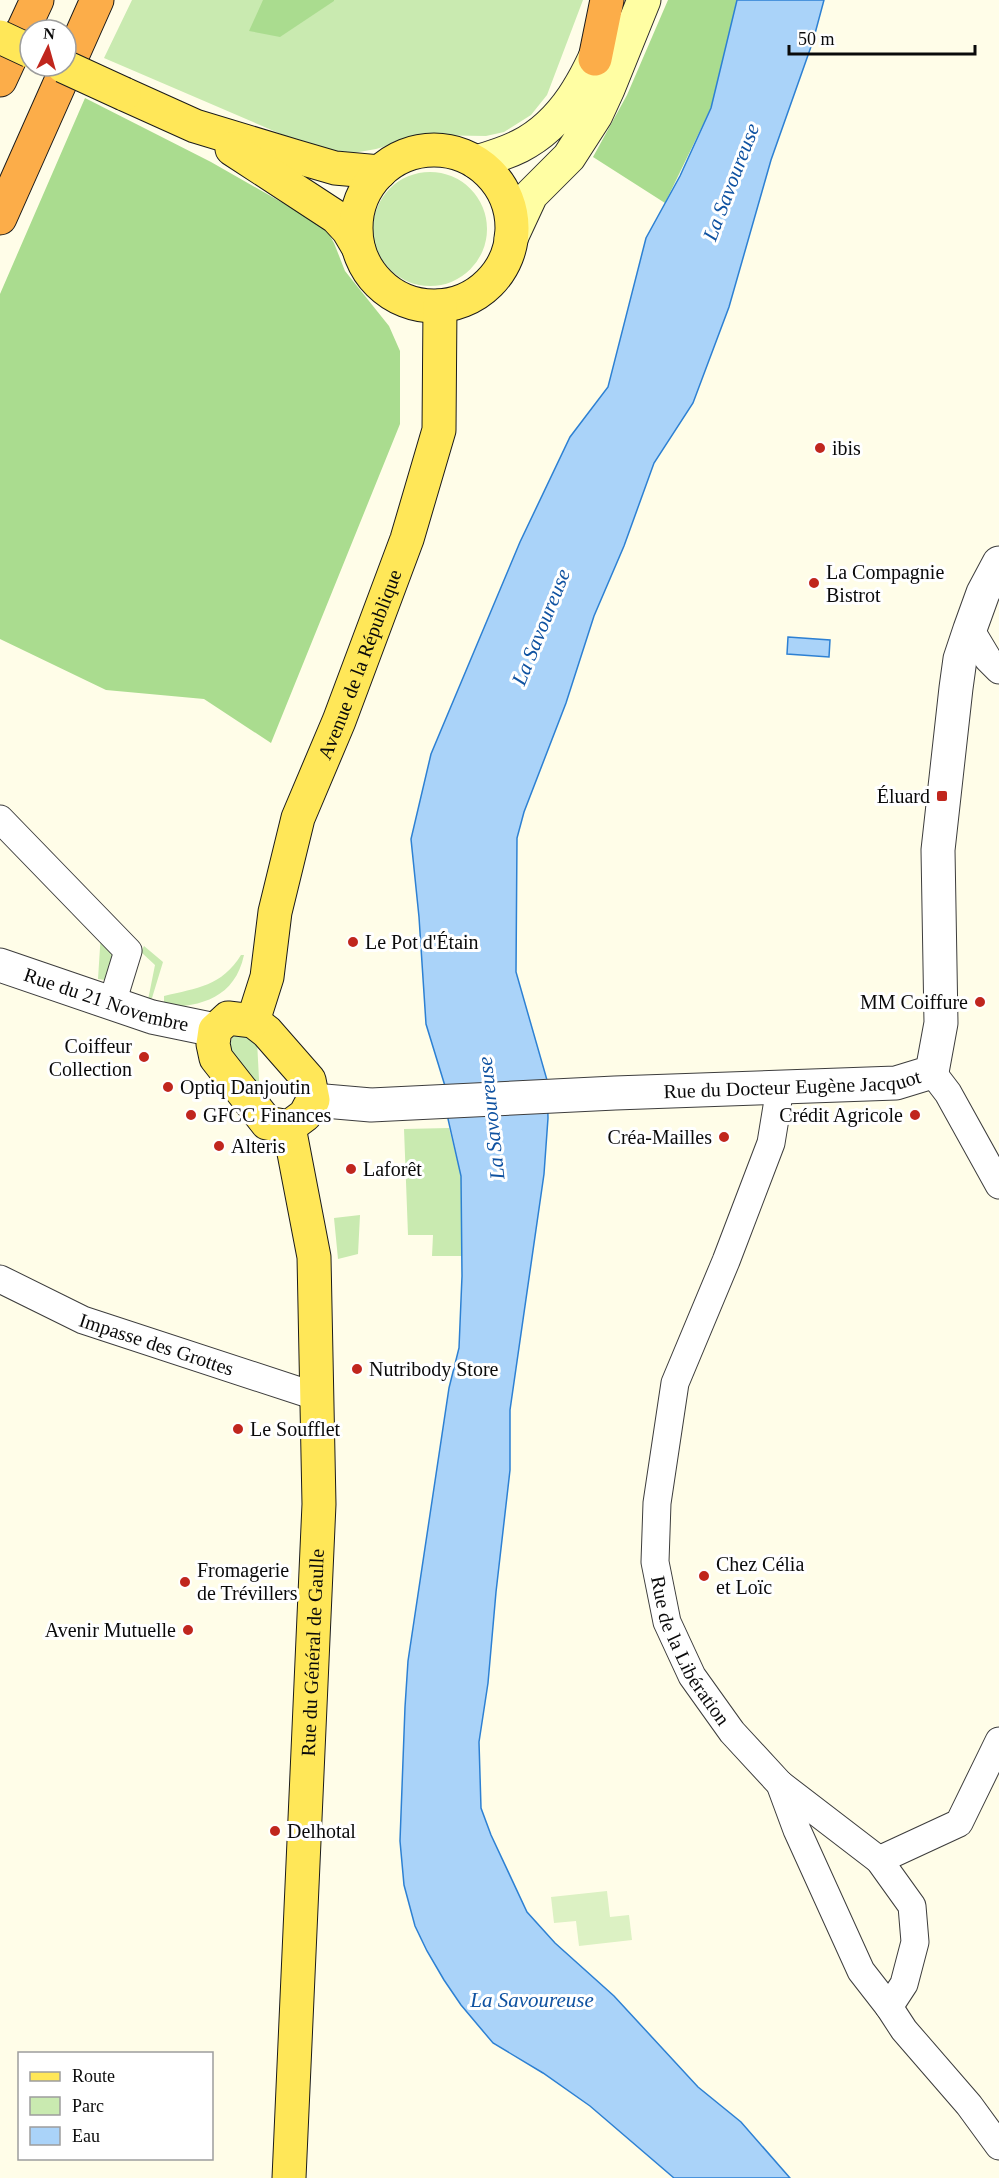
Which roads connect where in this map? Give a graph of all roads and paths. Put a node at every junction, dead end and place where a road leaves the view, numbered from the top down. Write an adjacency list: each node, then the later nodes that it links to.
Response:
1 (37, 0): 10 (highway)
2 (97, 0): 14 (highway)
3 (607, 0): 8 (highway)
4 (618, 0): 8 (main road)
5 (644, 0): 15 (main road)
6 (0, 37): 7 (main road, bridge)
7 (18, 45)
8 (595, 59): 12 (main road)
9 (78, 73): 11 (main road, bridge)
10 (0, 81)
11 (195, 126): 13 (main road); 16 (main road)
12 (476, 162): 13 (main road); 15 (main road)
13 (380, 172): 16 (main road)
14 (0, 218)
15 (511, 238): 17 (main road)
16 (358, 247): 17 (main road)
17 (440, 306): 24 (main road, Avenue de la République)
18 (999, 563): 19 (street, Rue du Docteur Eugène Jacquot)
19 (970, 629): 20 (street); 26 (street, Rue du Docteur Eugène Jacquot)
20 (999, 670)
21 (0, 819): 23 (street)
22 (0, 965): 23 (street, Rue du 21 Novembre)
23 (112, 1003): 25 (street, Rue du 21 Novembre)
24 (253, 1021): 25 (main road); 28 (main road)
25 (215, 1029): 29 (main road)
26 (932, 1072): 27 (street, Rue du Docteur Eugène Jacquot); 30 (street)
27 (780, 1088): 28 (street, Rue du Docteur Eugène Jacquot); 34 (street, Rue de la Libération)
28 (313, 1100): 29 (main road)
29 (289, 1127): 32 (main road, Rue du Général de Gaulle)
30 (999, 1185)
31 (0, 1279): 32 (street, Impasse des Grottes)
32 (318, 1397): 38 (main road, Rue du Général de Gaulle)
33 (999, 1741): 35 (street)
34 (780, 1784): 35 (street); 36 (street, Rue de la Libération)
35 (879, 1860): 36 (street)
36 (889, 2007): 37 (street, Rue de la Libération)
37 (999, 2146)
38 (289, 2178)

